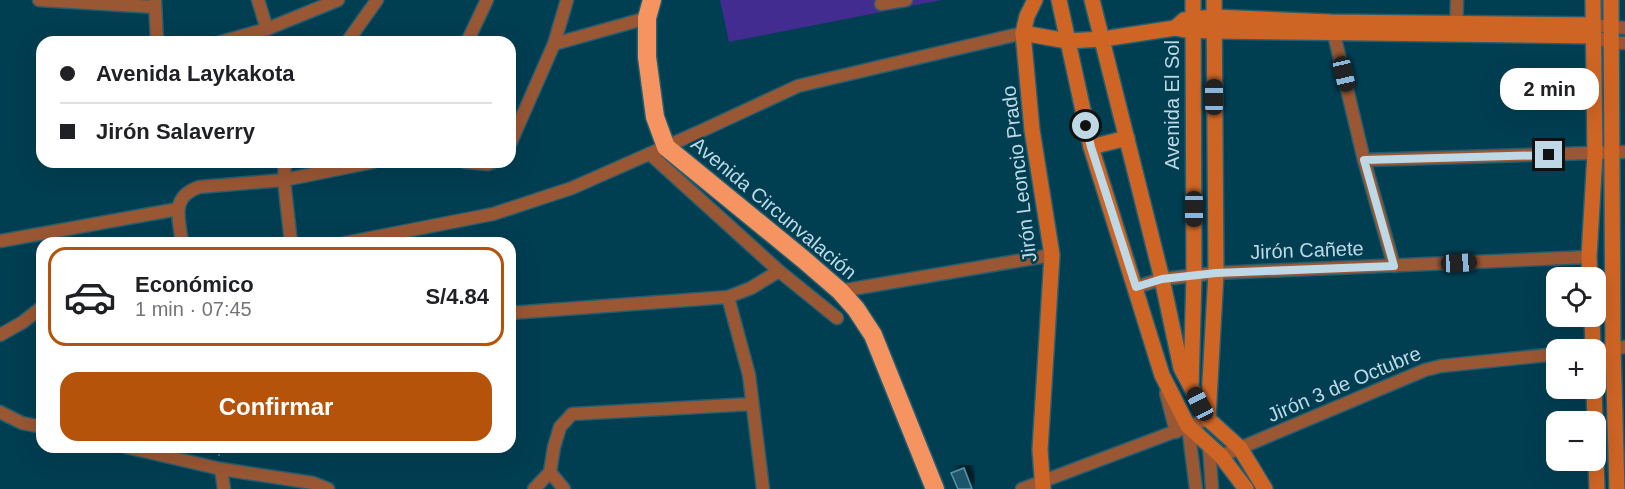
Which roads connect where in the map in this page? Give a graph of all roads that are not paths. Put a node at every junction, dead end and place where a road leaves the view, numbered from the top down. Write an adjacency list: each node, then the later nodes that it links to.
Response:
1 (39, 0): 17 (street)
2 (258, 0): 23 (street)
3 (338, 0): 23 (street)
4 (377, 0): 29 (street)
5 (487, 0): 30 (street)
6 (567, 0): 34 (street)
7 (654, 0): 19 (highway, Avenida Circunvalación)
8 (906, 0): 18 (street)
9 (1035, 0): 26 (street, Jirón Leoncio Prado)
10 (1059, 0): 33 (street)
11 (1092, 0): 32 (street)
12 (1193, 0): 20 (street, Avenida El Sol)
13 (1214, 0): 21 (street)
14 (1457, 0): 24 (street)
15 (1593, 0): 25 (street)
16 (1611, 0): 31 (street)
17 (155, 4): 27 (street)
18 (881, 4)
19 (647, 18): 34 (street); 38 (highway, Avenida Circunvalación)
20 (1193, 24): 21 (street); 32 (street); 55 (street, Avenida El Sol)
21 (1214, 24): 22 (street); 54 (street)
22 (1333, 27): 24 (street); 40 (street)
23 (267, 29): 28 (street)
24 (1457, 29): 25 (street)
25 (1593, 30): 31 (street); 39 (street)
26 (1023, 33): 33 (street); 38 (street); 49 (street, Jirón Leoncio Prado)
27 (157, 36)
28 (242, 36)
29 (351, 36)
30 (470, 36)
31 (1619, 36): 39 (street)
32 (1103, 39): 33 (street); 36 (street)
33 (1067, 41): 37 (street)
34 (554, 44): 35 (street)
35 (516, 130)
36 (1127, 138): 37 (street); 56 (street)
37 (1091, 147): 57 (street)
38 (658, 150): 47 (street); 53 (street); 58 (highway, Avenida Circunvalación)
39 (1611, 152): 40 (street); 50 (street); 64 (street)
40 (1364, 160): 51 (street)
41 (285, 168): 43 (street)
42 (343, 168): 43 (street)
43 (284, 180): 44 (street); 46 (street)
44 (178, 209): 45 (street); 48 (street)
45 (181, 237)
46 (290, 237)
47 (376, 237)
48 (0, 241)
49 (1052, 255): 58 (street); 79 (street, Jirón Leoncio Prado)
50 (1589, 257): 51 (street, Jirón Cañete); 52 (street)
51 (1394, 266): 54 (street, Jirón Cañete)
52 (1589, 267)
53 (779, 271): 59 (street); 62 (street)
54 (1216, 273): 55 (street, Jirón Cañete); 69 (street)
55 (1194, 276): 56 (street, Jirón Cañete); 66 (street, Avenida El Sol)
56 (1162, 279): 57 (street, Jirón Cañete); 66 (street)
57 (1136, 287): 71 (street)
58 (840, 291): 85 (highway, Avenida Circunvalación)
59 (728, 297): 61 (street); 67 (street)
60 (36, 311): 63 (street)
61 (516, 313)
62 (837, 318)
63 (0, 335)
64 (1619, 348): 92 (street)
65 (1546, 355): 73 (street, Jirón 3 de Octubre)
66 (1191, 388): 69 (street); 71 (street, Avenida El Sol)
67 (752, 404): 78 (street); 84 (street)
68 (0, 412): 70 (street)
69 (1208, 419): 71 (street); 72 (street); 73 (street)
70 (36, 426)
71 (1182, 429): 72 (street); 79 (street); 87 (street)
72 (1209, 445): 75 (street); 88 (street)
73 (1240, 448): 75 (street, Jirón 3 de Octubre); 90 (street)
74 (152, 453): 76 (street)
75 (1221, 456): 89 (street)
76 (221, 469): 80 (street); 81 (street)
77 (1596, 471): 91 (street)
78 (550, 472): 82 (street); 83 (street)
79 (1043, 486): 86 (street)
80 (224, 489)
81 (328, 489)
82 (534, 489)
83 (564, 489)
84 (763, 489)
85 (935, 489)
86 (1022, 489)
87 (1196, 489)
88 (1212, 489)
89 (1246, 489)
90 (1265, 489)
91 (1597, 489)
92 (1617, 489)

